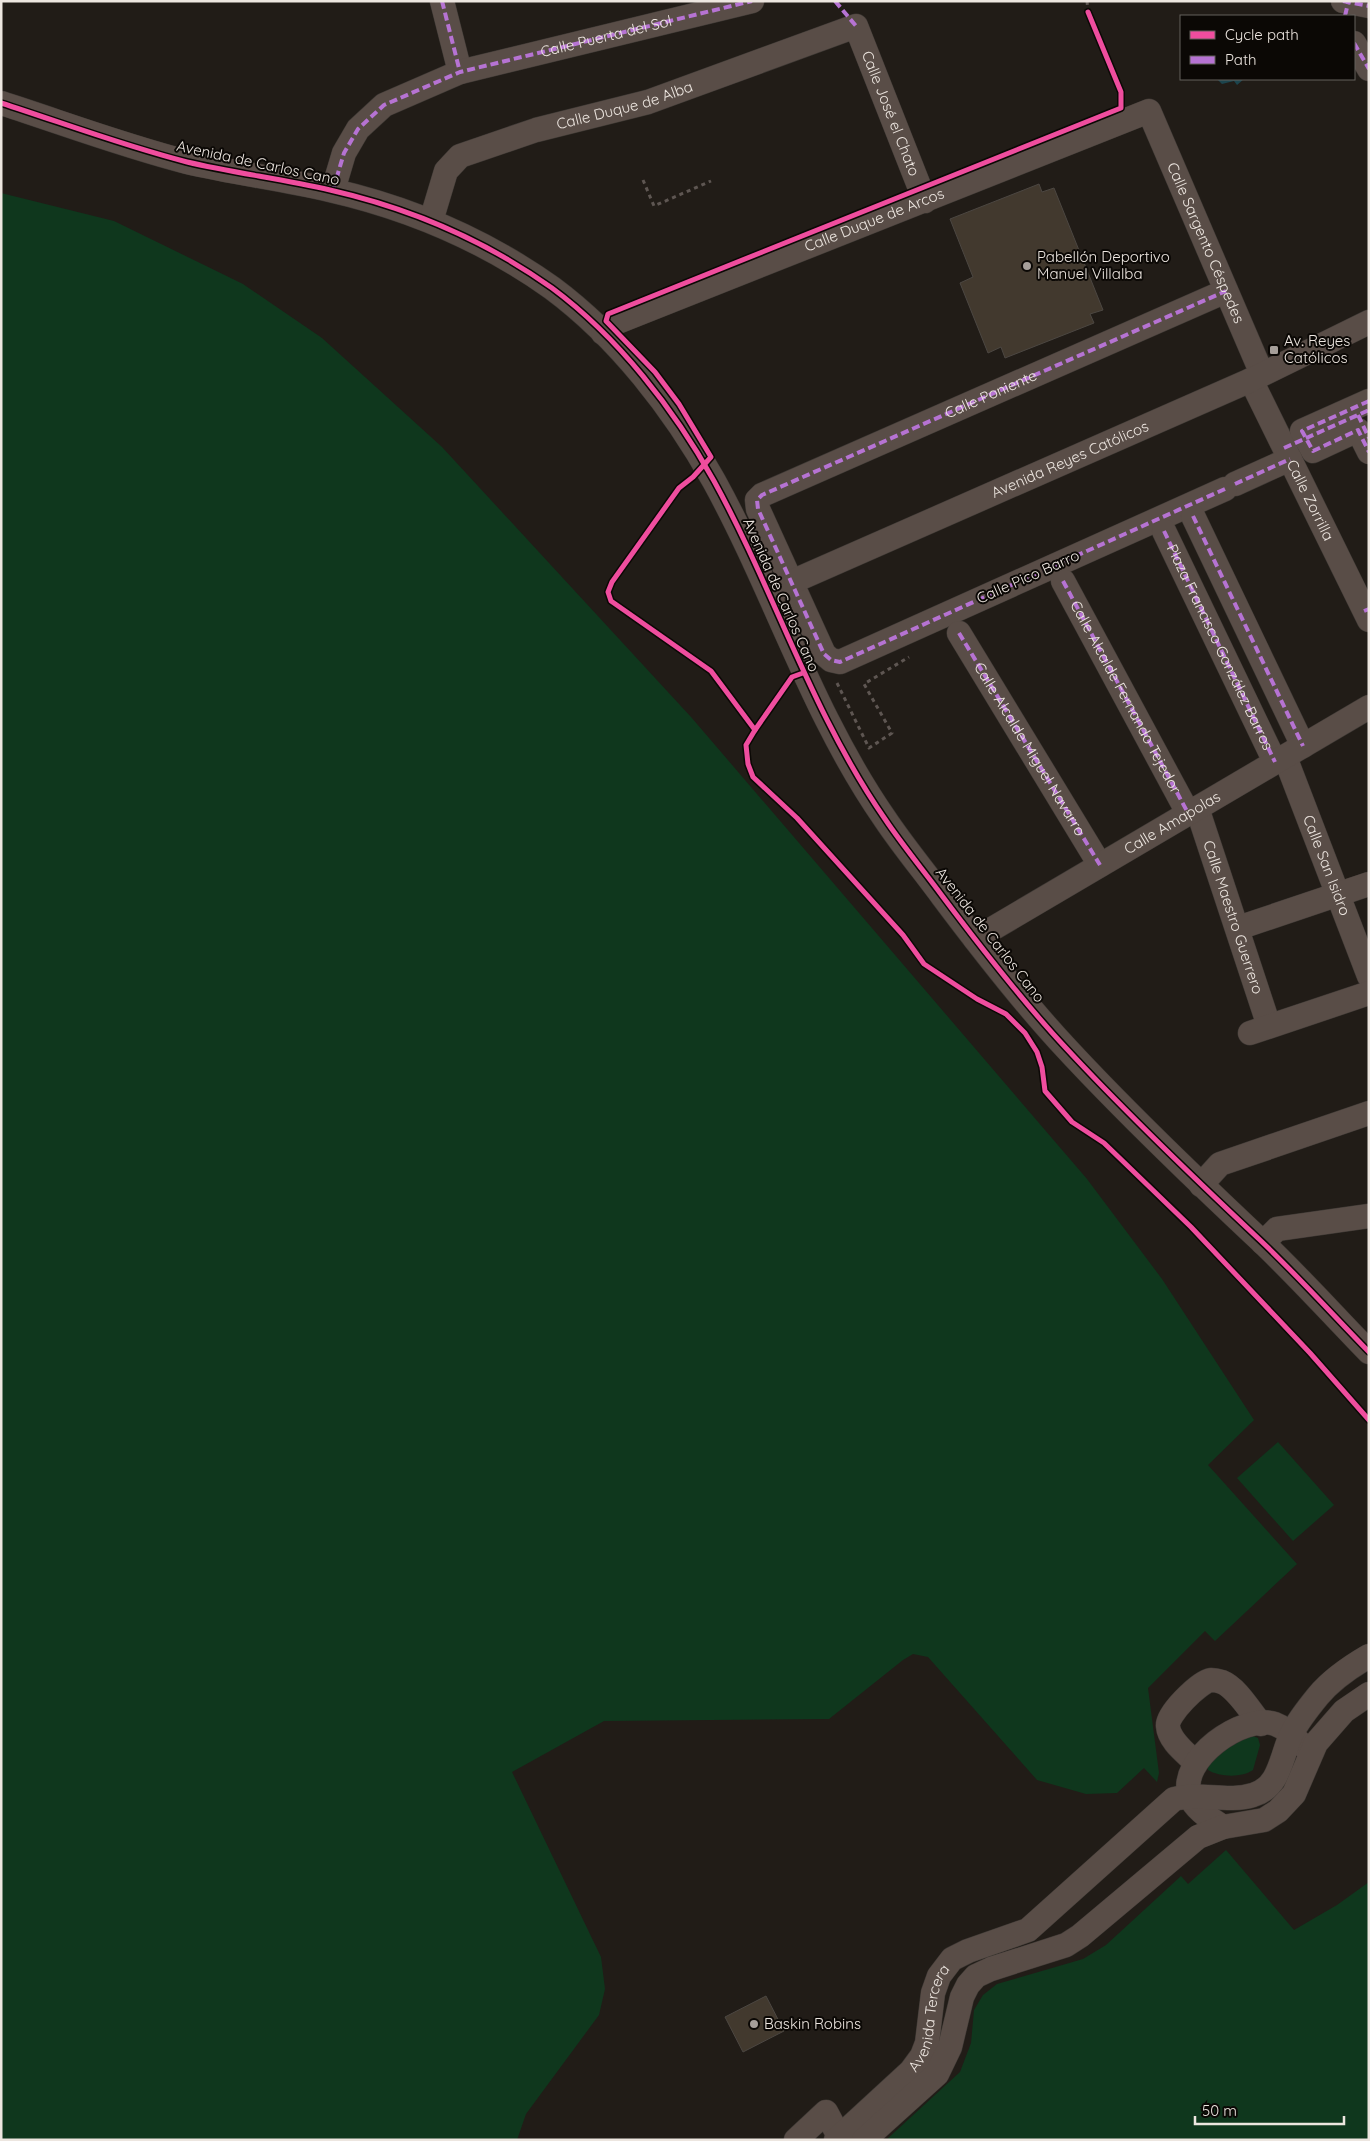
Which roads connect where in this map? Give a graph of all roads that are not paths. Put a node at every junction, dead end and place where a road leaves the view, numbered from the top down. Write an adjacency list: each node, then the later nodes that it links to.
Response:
1 (442, 1): 6 (street)
2 (752, 1): 6 (street, Calle Puerta del Sol)
3 (856, 26): 10 (street, Calle José el Chato); 11 (street, Calle Duque de Alba)
4 (1355, 46): 5 (street)
5 (1369, 68)
6 (460, 72): 9 (street, Calle Puerta del Sol)
7 (1, 103): 9 (street, Avenida de Carlos Cano)
8 (1149, 111): 10 (street, Calle Duque de Arcos); 12 (street, Calle Sargento Céspedes)
9 (333, 190): 11 (street, Avenida de Carlos Cano)
10 (925, 201): 14 (street, Calle Duque de Arcos)
11 (431, 221): 14 (street, Avenida de Carlos Cano)
12 (1226, 291): 15 (street, Calle Sargento Céspedes); 21 (street, Calle Poniente)
13 (1369, 322): 15 (street, Avenida Reyes Católicos)
14 (603, 333): 26 (street, Avenida de Carlos Cano)
15 (1256, 377): 20 (street, Calle Zorrilla); 25 (street, Avenida Reyes Católicos)
16 (1365, 409): 17 (street, Calle Pico Barro); 18 (street)
17 (1306, 438): 19 (street); 20 (street, Calle Pico Barro)
18 (1369, 438)
19 (1369, 452)
20 (1287, 454): 27 (street, Calle Zorrilla); 29 (street, Calle Pico Barro)
21 (757, 500): 25 (street, Avenida de Carlos Cano)
22 (1193, 516): 31 (street)
23 (1164, 531): 31 (street, Plaza Francisco González Barros)
24 (1063, 581): 32 (street, Calle Alcalde Fernando Tejedor)
25 (791, 582): 26 (street, Avenida Reyes Católicos); 29 (street, Avenida de Carlos Cano)
26 (768, 593): 37 (street, Avenida de Carlos Cano)
27 (1367, 613)
28 (959, 633): 33 (street, Calle Alcalde Miguel Navarro)
29 (831, 660)
30 (1369, 707): 31 (street, Calle Amapolas)
31 (1288, 755): 32 (street, Calle Amapolas); 35 (street, Calle San Isidro)
32 (1192, 811): 33 (street, Calle Amapolas); 36 (street, Calle Maestro Guerrero)
33 (1100, 865): 37 (street, Calle Amapolas)
34 (1369, 884): 35 (street)
35 (1338, 895): 36 (street); 38 (street, Calle San Isidro)
36 (1238, 928): 39 (street, Calle Maestro Guerrero)
37 (975, 939): 41 (street, Avenida de Carlos Cano)
38 (1369, 976)
39 (1369, 993)
40 (1369, 1113): 41 (street)
41 (1201, 1185): 43 (street, Avenida de Carlos Cano)
42 (1369, 1216): 43 (street)
43 (1263, 1243): 44 (street, Avenida de Carlos Cano)
44 (1369, 1352)
45 (1369, 1656): 48 (street)
46 (1369, 1694): 49 (street, Avenida Tercera)
47 (1261, 1724): 48 (street); 50 (street); 50 (street)
48 (1292, 1733): 49 (street); 51 (street)
49 (1309, 1760): 52 (street, Avenida Tercera)
50 (1195, 1762): 51 (street)
51 (1190, 1795): 52 (street); 53 (street, Avenida Tercera)
52 (1223, 1827): 55 (street, Avenida Tercera)
53 (839, 2139): 54 (street)
54 (796, 2140)
55 (864, 2140)

